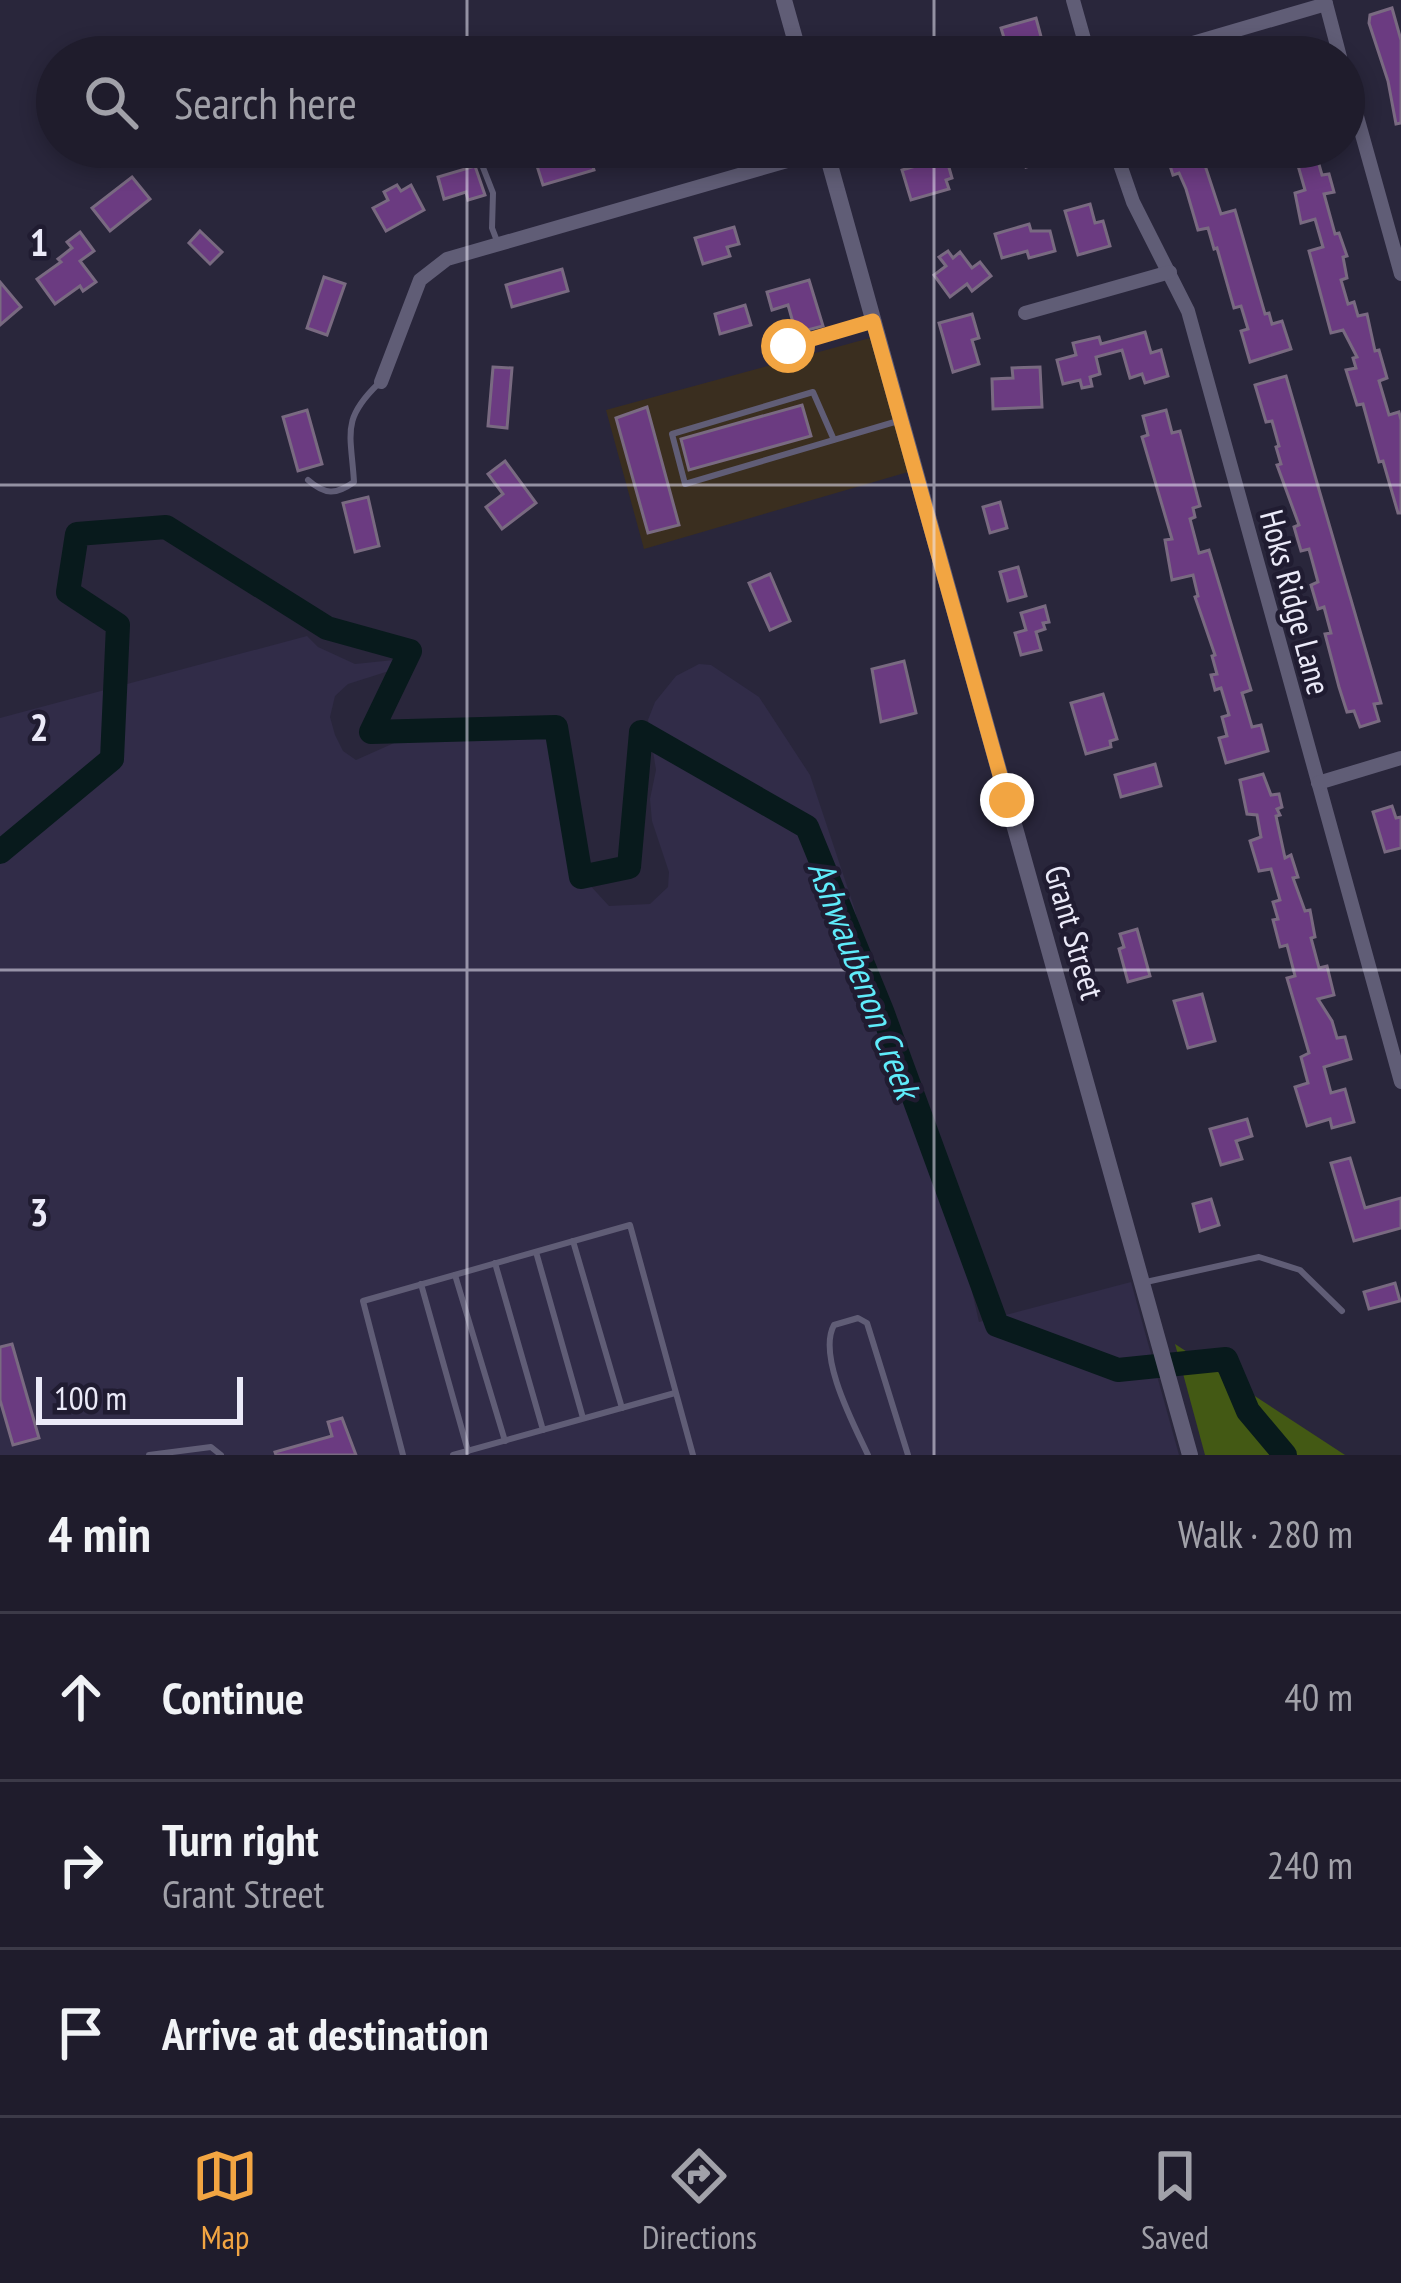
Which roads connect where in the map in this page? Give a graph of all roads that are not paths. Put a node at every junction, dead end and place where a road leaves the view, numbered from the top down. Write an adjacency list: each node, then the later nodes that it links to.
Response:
1 (784, 0): 4 (street)
2 (1073, 0): 5 (street)
3 (1325, 2): 6 (street); 7 (street)
4 (794, 36)
5 (1083, 36)
6 (1213, 36)
7 (1334, 36)
8 (1365, 136): 13 (street)
9 (483, 168): 14 (lane)
10 (760, 168): 14 (street)
11 (834, 168): 18 (street, Grant Street)
12 (1121, 168): 15 (street, Hoks Ridge Lane)
13 (1395, 230): 16 (street)
14 (498, 244): 20 (street)
15 (1170, 272): 17 (street); 25 (street, Hoks Ridge Lane)
16 (1401, 274)
17 (1025, 313)
18 (873, 321): 19 (lane); 21 (street, Grant Street)
19 (788, 346)
20 (381, 382): 23 (lane)
21 (901, 420): 22 (lane); 31 (street, Grant Street)
22 (834, 440): 22 (lane)
23 (308, 480)
24 (1401, 758): 25 (street)
25 (1318, 783): 26 (street, Hoks Ridge Lane)
26 (1401, 1082)
27 (573, 1241): 28 (lane); 34 (lane); 35 (lane)
28 (536, 1252): 29 (lane); 36 (lane)
29 (495, 1263): 30 (lane); 37 (lane)
30 (455, 1275): 32 (lane); 38 (lane)
31 (1142, 1283): 33 (lane); 47 (street, Grant Street)
32 (421, 1284): 39 (lane); 42 (lane)
33 (1342, 1312)
34 (675, 1393): 35 (lane); 44 (lane)
35 (622, 1408): 36 (lane)
36 (583, 1418): 37 (lane)
37 (543, 1430): 38 (lane)
38 (505, 1441): 39 (lane)
39 (468, 1451): 43 (lane)
40 (149, 1455): 41 (lane)
41 (221, 1455)
42 (403, 1455)
43 (453, 1455)
44 (693, 1455)
45 (868, 1455): 46 (lane)
46 (908, 1455)
47 (1190, 1455)

